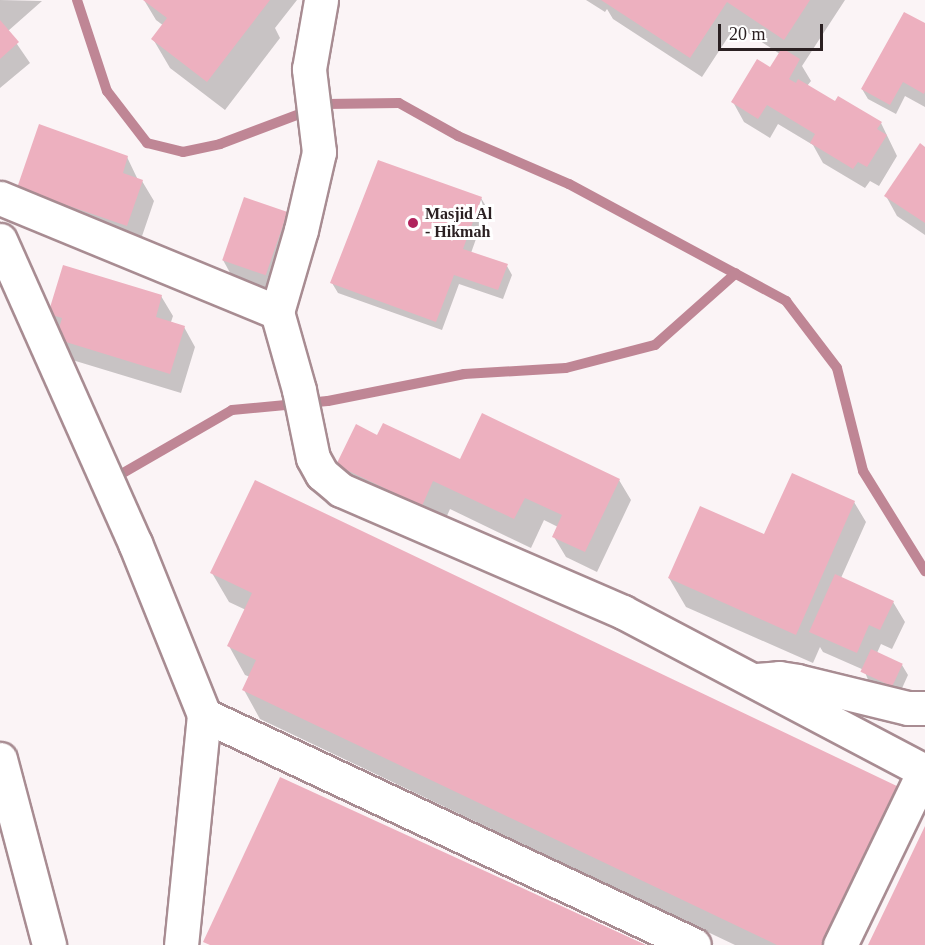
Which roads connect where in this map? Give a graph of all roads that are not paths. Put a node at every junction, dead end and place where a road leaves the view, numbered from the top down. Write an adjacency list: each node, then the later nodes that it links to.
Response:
1 (321, 0): 4 (main road)
2 (0, 198): 4 (main road)
3 (0, 240): 7 (main road)
4 (277, 312): 5 (main road)
5 (750, 681): 6 (main road); 9 (main road)
6 (925, 708)
7 (204, 715): 11 (main road); 12 (main road)
8 (0, 759): 10 (main road)
9 (924, 771): 13 (main road)
10 (49, 945)
11 (181, 945)
12 (694, 945)
13 (840, 945)

